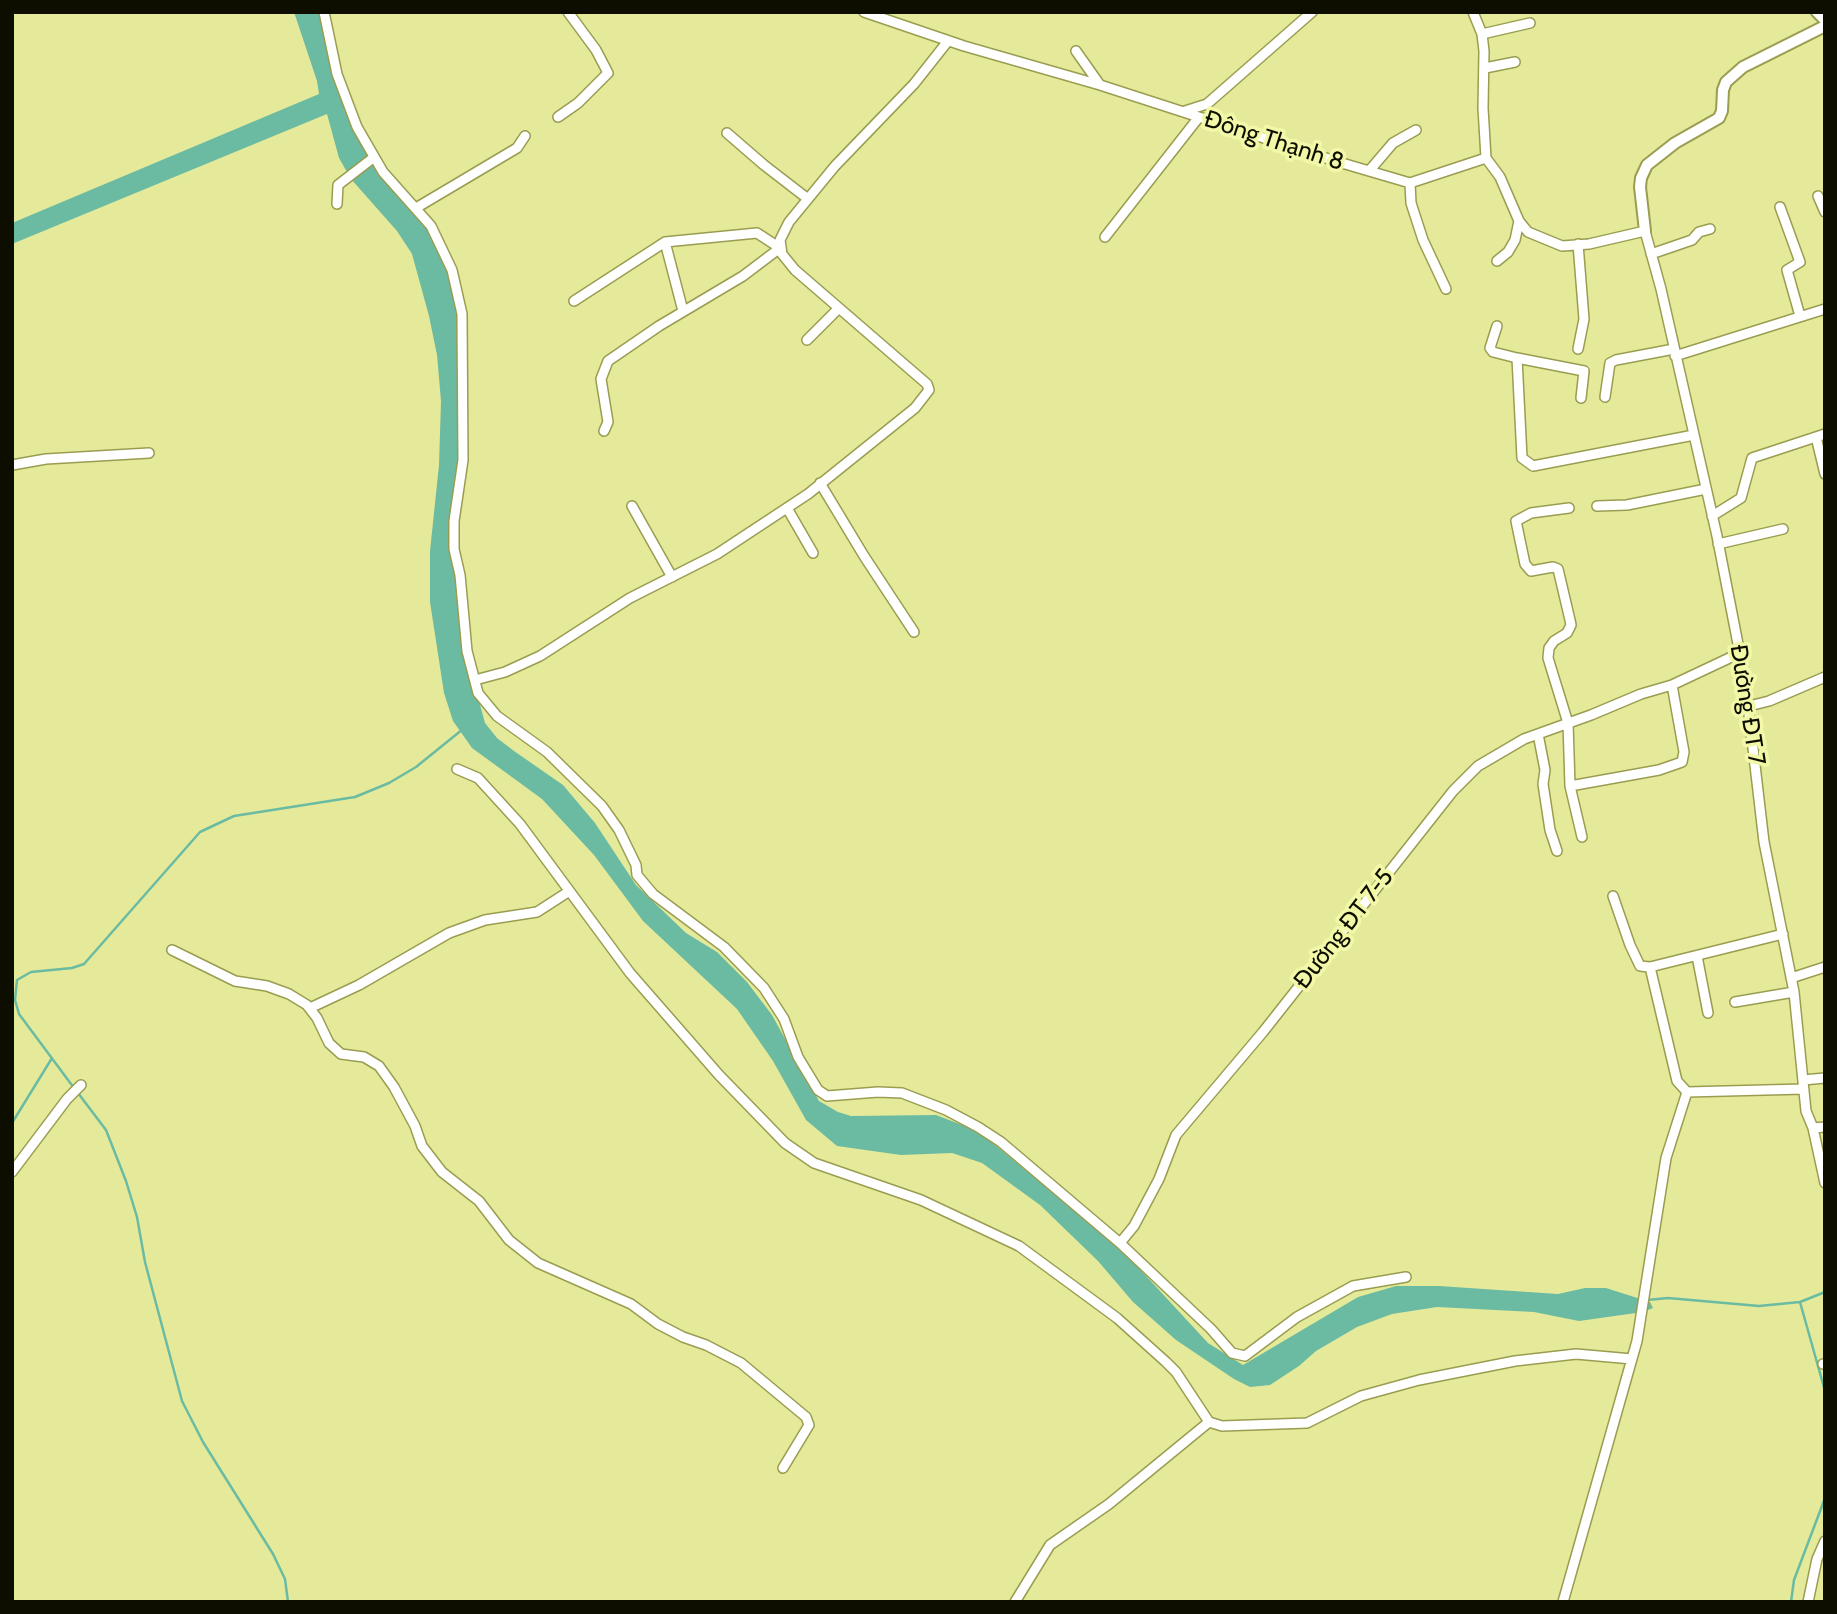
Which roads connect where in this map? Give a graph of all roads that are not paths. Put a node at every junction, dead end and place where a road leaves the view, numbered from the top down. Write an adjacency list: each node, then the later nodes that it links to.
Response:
1 (324, 12): 25 (street)
2 (568, 12): 19 (street)
3 (864, 12): 9 (street, Đông Thạnh 8)
4 (897, 12): 9 (street)
5 (1312, 12): 18 (street)
6 (1473, 12): 12 (street)
7 (1817, 12): 8 (street)
8 (1825, 20)
9 (890, 21): 13 (street, Đông Thạnh 8)
10 (1530, 23): 12 (street)
11 (1825, 26): 36 (street)
12 (1482, 34): 16 (street)
13 (948, 41): 17 (street, Đông Thạnh 8); 29 (street)
14 (1076, 51): 17 (street)
15 (1515, 62): 16 (street)
16 (1485, 68): 24 (street)
17 (1100, 85): 18 (street, Đông Thạnh 8)
18 (1185, 111): 20 (street, Đông Thạnh 8)
19 (558, 117)
20 (1199, 117): 26 (street, Đông Thạnh 8); 37 (street)
21 (1416, 130): 26 (street)
22 (727, 133): 29 (street)
23 (525, 136): 32 (street)
24 (1486, 158): 27 (street); 34 (street)
25 (372, 159): 30 (street); 32 (street)
26 (1369, 171): 27 (street, Đông Thạnh 8)
27 (1410, 183): 43 (street)
28 (1818, 196): 33 (street)
29 (808, 199): 40 (street)
30 (337, 204)
31 (1780, 207): 48 (street)
32 (416, 208): 76 (street)
33 (1825, 212)
34 (1519, 221): 39 (street); 42 (street)
35 (1710, 229): 41 (street)
36 (1645, 231): 39 (street); 41 (street, Đường ĐT 7)
37 (1105, 237)
38 (665, 242): 40 (street); 44 (street); 47 (street)
39 (1578, 244): 51 (street)
40 (780, 248): 45 (street); 47 (street)
41 (1651, 254): 52 (street, Đường ĐT 7)
42 (1497, 261)
43 (1446, 289)
44 (575, 301)
45 (838, 309): 50 (street); 62 (street)
46 (1825, 309): 48 (street)
47 (683, 312): 56 (street)
48 (1800, 316): 52 (street)
49 (1497, 326): 53 (street)
50 (807, 340)
51 (1578, 349)
52 (1674, 353): 54 (street); 57 (street, Đường ĐT 7)
53 (1517, 358): 55 (street); 57 (street)
54 (1605, 397)
55 (1581, 398)
56 (604, 431)
57 (1694, 435): 63 (street, Đường ĐT 7)
58 (1820, 435): 61 (street); 68 (street)
59 (149, 453): 60 (street)
60 (12, 466)
61 (1825, 474)
62 (820, 483): 66 (street); 73 (street)
63 (1706, 489): 65 (street); 68 (street, Đường ĐT 7)
64 (632, 506): 72 (street)
65 (1597, 506)
66 (787, 508): 71 (street); 72 (street)
67 (1569, 508): 79 (street)
68 (1712, 516): 70 (street, Đường ĐT 7)
69 (1783, 529): 70 (street)
70 (1718, 544): 74 (street, Đường ĐT 7)
71 (813, 553)
72 (672, 577): 76 (street)
73 (914, 632)
74 (1740, 653): 77 (street, Đường ĐT 7-5); 78 (street, Đường ĐT 7)
75 (1825, 677): 78 (street)
76 (475, 680): 105 (street)
77 (1672, 685): 79 (street, Đường ĐT 7-5); 82 (street)
78 (1749, 706): 87 (street, Đường ĐT 7)
79 (1568, 723): 80 (street, Đường ĐT 7-5); 82 (street)
80 (1538, 734): 84 (street); 105 (street, Đường ĐT 7-5)
81 (457, 769): 85 (street)
82 (1570, 786): 83 (street)
83 (1582, 837)
84 (1556, 851)
85 (568, 891): 95 (street); 108 (street)
86 (1613, 896): 90 (street)
87 (1783, 934): 89 (street); 92 (street, Đường ĐT 7)
88 (172, 950): 95 (street)
89 (1697, 956): 90 (street); 96 (street)
90 (1650, 967): 100 (street)
91 (1825, 967): 92 (street)
92 (1791, 978): 93 (street, Đường ĐT 7)
93 (1794, 992): 94 (street); 98 (street, Đường ĐT 7)
94 (1735, 1002)
95 (310, 1008): 109 (street)
96 (1708, 1013)
97 (1825, 1079): 98 (street)
98 (1803, 1084): 100 (street); 102 (street, Đường ĐT 7)
99 (81, 1085): 103 (street)
100 (1687, 1092): 107 (street)
101 (1825, 1127): 102 (street)
102 (1813, 1128): 104 (street, Đường ĐT 7)
103 (12, 1172)
104 (1825, 1183)
105 (1120, 1242): 106 (street)
106 (1406, 1277)
107 (1632, 1359): 108 (street); 112 (street)
108 (1209, 1422): 111 (street)
109 (783, 1468)
110 (1825, 1541): 113 (street)
111 (1015, 1602)
112 (1563, 1602)
113 (1808, 1602)

